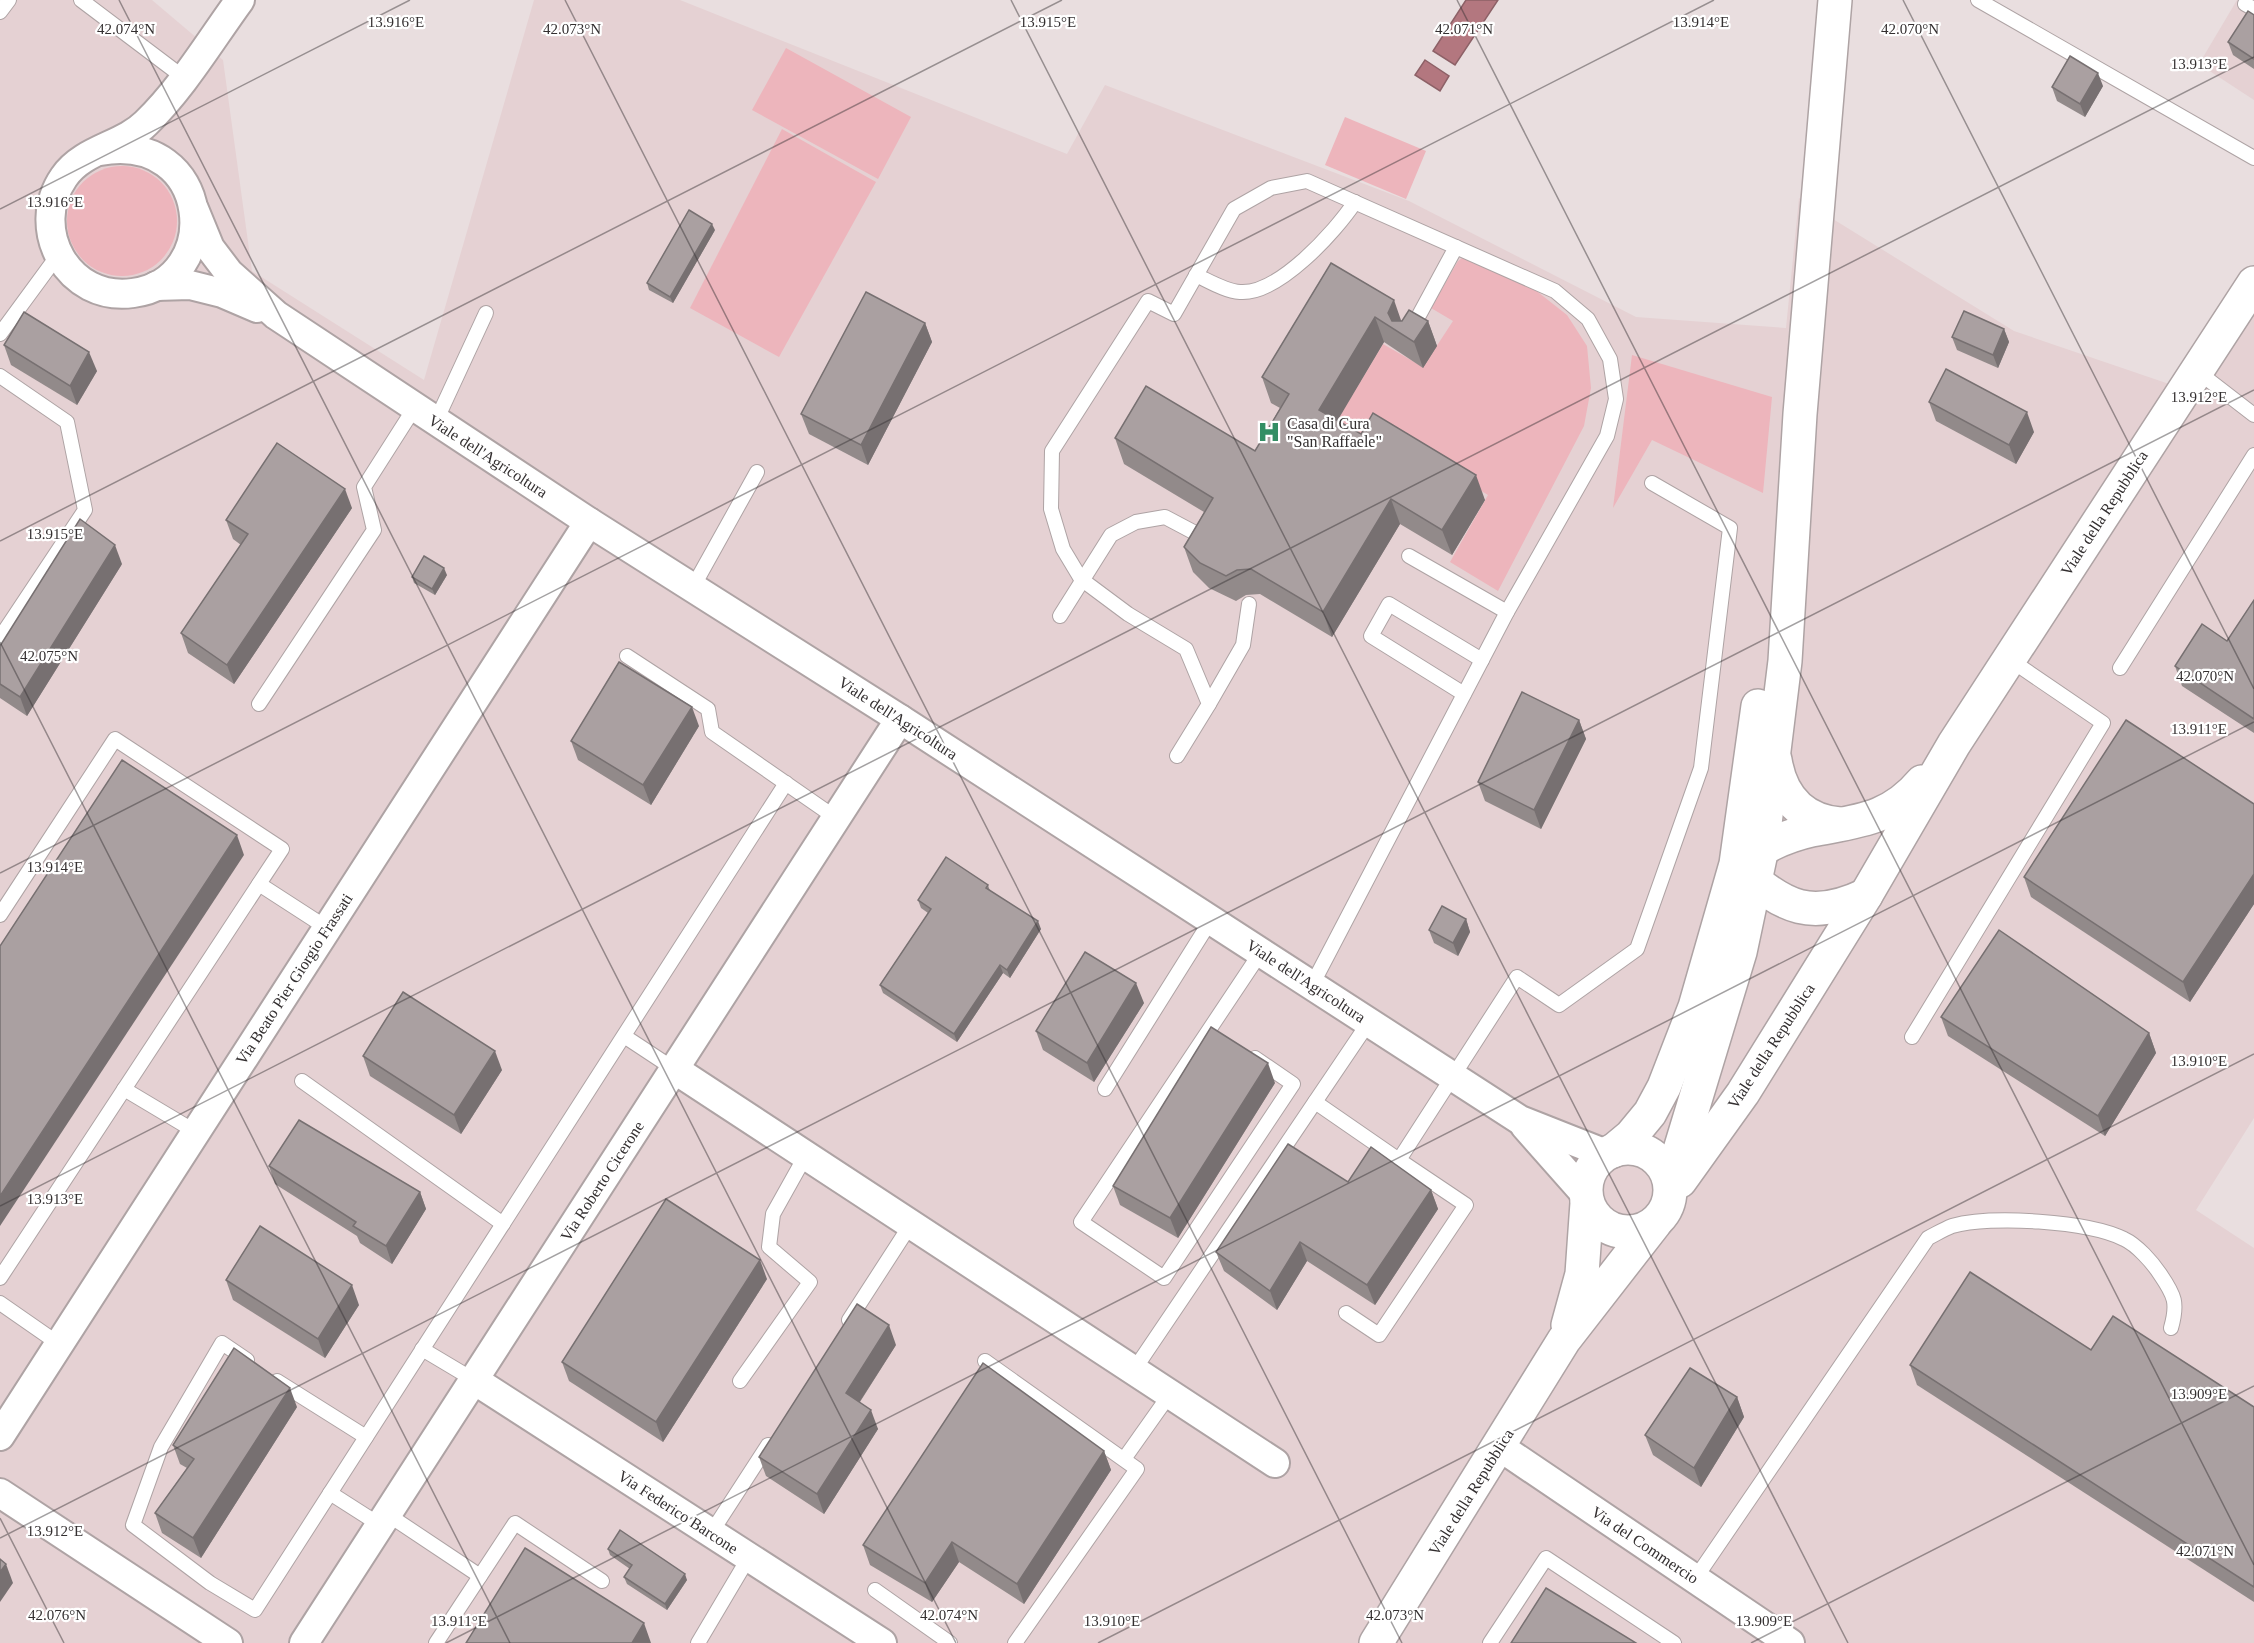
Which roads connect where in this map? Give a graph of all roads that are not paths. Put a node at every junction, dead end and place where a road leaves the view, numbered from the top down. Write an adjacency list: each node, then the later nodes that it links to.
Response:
1 (9, 0): 6 (lane)
2 (81, 0): 7 (lane)
3 (240, 0): 7 (street)
4 (1835, 0): 25 (main road)
5 (1978, 0): 9 (lane)
6 (0, 12)
7 (176, 87): 8 (street); 10 (street)
8 (100, 151): 10 (street, Viale dell'Agricoltura); 14 (street, Viale dell'Agricoltura)
9 (2254, 158)
10 (161, 159): 12 (street, Viale dell'Agricoltura)
11 (1355, 202): 13 (lane); 15 (lane); 15 (lane)
12 (194, 209): 17 (street, Viale dell'Agricoltura); 19 (street, Viale dell'Agricoltura)
13 (1456, 247): 21 (lane); 36 (lane)
14 (57, 255): 17 (street, Viale dell'Agricoltura); 20 (lane)
15 (1196, 275): 33 (lane)
16 (2254, 284): 22 (main road, Viale della Repubblica)
17 (156, 286): 19 (street, Viale dell'Agricoltura)
18 (486, 313): 24 (lane)
19 (276, 315): 24 (street, Viale dell'Agricoltura)
20 (0, 334)
21 (1406, 339)
22 (2197, 371): 26 (lane); 40 (main road, Viale della Repubblica)
23 (0, 376): 38 (lane)
24 (425, 414): 30 (street, Viale dell'Agricoltura); 44 (lane)
25 (1800, 414): 48 (main road); 53 (main road)
26 (2254, 415)
27 (2254, 455): 42 (lane)
28 (757, 472): 34 (lane)
29 (1652, 483): 66 (lane)
30 (589, 522): 34 (street, Viale dell'Agricoltura); 58 (street, Via Beato Pier Giorgio Frassati)
31 (1199, 535): 33 (lane)
32 (1409, 556): 36 (lane)
33 (1081, 579): 37 (lane); 45 (lane)
34 (693, 587): 46 (street, Viale dell'Agricoltura)
35 (1249, 604): 45 (lane)
36 (1507, 612): 41 (lane)
37 (1060, 616)
38 (0, 638)
39 (627, 656): 50 (lane)
40 (2009, 659): 47 (main road, Viale della Repubblica); 63 (lane)
41 (1482, 660): 43 (lane); 43 (lane)
42 (2120, 668)
43 (1464, 694): 60 (lane)
44 (259, 704)
45 (1209, 704): 49 (lane)
46 (900, 719): 51 (street, Via Roberto Cicerone); 57 (street, Viale dell'Agricoltura)
47 (1954, 744): 52 (main road, Viale della Repubblica); 55 (main road, Viale della Repubblica)
48 (1774, 753): 52 (main road); 53 (main road)
49 (1177, 756)
50 (786, 783): 51 (lane); 62 (lane)
51 (836, 818): 65 (street, Via Roberto Cicerone)
52 (1848, 825): 53 (main road, Viale della Repubblica)
53 (1751, 865): 55 (main road); 73 (main road); 76 (main road)
54 (259, 884): 56 (lane); 58 (lane); 68 (lane)
55 (1866, 895): 76 (main road, Viale della Repubblica)
56 (0, 915)
57 (1211, 920): 59 (street, Viale dell'Agricoltura); 69 (lane)
58 (327, 928): 72 (street, Via Beato Pier Giorgio Frassati)
59 (1261, 952): 60 (street, Viale dell'Agricoltura); 64 (lane)
60 (1312, 985): 61 (street, Viale dell'Agricoltura)
61 (1369, 1022): 66 (street, Viale dell'Agricoltura); 70 (lane)
62 (624, 1036): 65 (lane); 79 (lane)
63 (1912, 1037)
64 (1247, 1053)
65 (674, 1069): 74 (street); 91 (street, Via Roberto Cicerone)
66 (1454, 1077): 71 (street, Viale dell'Agricoltura); 75 (lane)
67 (302, 1081): 79 (lane)
68 (124, 1089): 72 (lane); 81 (lane)
69 (1105, 1089)
70 (1315, 1102): 75 (lane); 90 (lane)
71 (1520, 1120): 73 (street, Viale dell'Agricoltura); 77 (street, Viale dell'Agricoltura)
72 (196, 1132): 87 (street, Via Beato Pier Giorgio Frassati)
73 (1610, 1152): 76 (main road); 77 (main road)
74 (806, 1155): 80 (street); 92 (lane)
75 (1399, 1160): 83 (lane)
76 (1670, 1189): 78 (main road)
77 (1587, 1199): 78 (main road); 86 (main road, Viale della Repubblica)
78 (1655, 1223): 86 (main road, Viale della Repubblica)
79 (503, 1224): 88 (lane)
80 (911, 1224): 85 (lane); 90 (street)
81 (0, 1278)
82 (0, 1303): 87 (lane)
83 (1346, 1313)
84 (2171, 1328): 106 (lane)
85 (840, 1333)
86 (1564, 1340): 97 (main road, Viale della Repubblica)
87 (59, 1344): 95 (street, Via Beato Pier Giorgio Frassati)
88 (422, 1349): 91 (lane); 96 (lane)
89 (985, 1361): 98 (lane)
90 (1134, 1370): 93 (street)
91 (474, 1380): 102 (street, Via Roberto Cicerone); 103 (street, Via Federico Barcone)
92 (740, 1381)
93 (1170, 1394): 98 (lane); 99 (street)
94 (778, 1430): 103 (lane)
95 (0, 1436)
96 (366, 1437): 101 (lane); 101 (lane)
97 (1500, 1447): 106 (street, Via del Commercio); 116 (main road, Viale della Repubblica)
98 (1124, 1459): 115 (lane)
99 (1275, 1463)
100 (0, 1493): 109 (street)
101 (330, 1493): 102 (lane)
102 (383, 1520): 105 (lane); 110 (street, Via Roberto Cicerone)
103 (711, 1533): 104 (street, Via Federico Barcone)
104 (749, 1557): 112 (lane); 113 (street, Via Federico Barcone)
105 (480, 1576): 107 (lane); 111 (lane)
106 (1695, 1579): 119 (street, Via del Commercio)
107 (602, 1581)
108 (874, 1590): 114 (lane)
109 (228, 1643)
110 (304, 1643)
111 (436, 1643)
112 (698, 1643)
113 (882, 1643)
114 (950, 1643)
115 (1015, 1643)
116 (1376, 1643)
117 (1490, 1643): 118 (lane)
118 (1674, 1643)
119 (1790, 1643)

